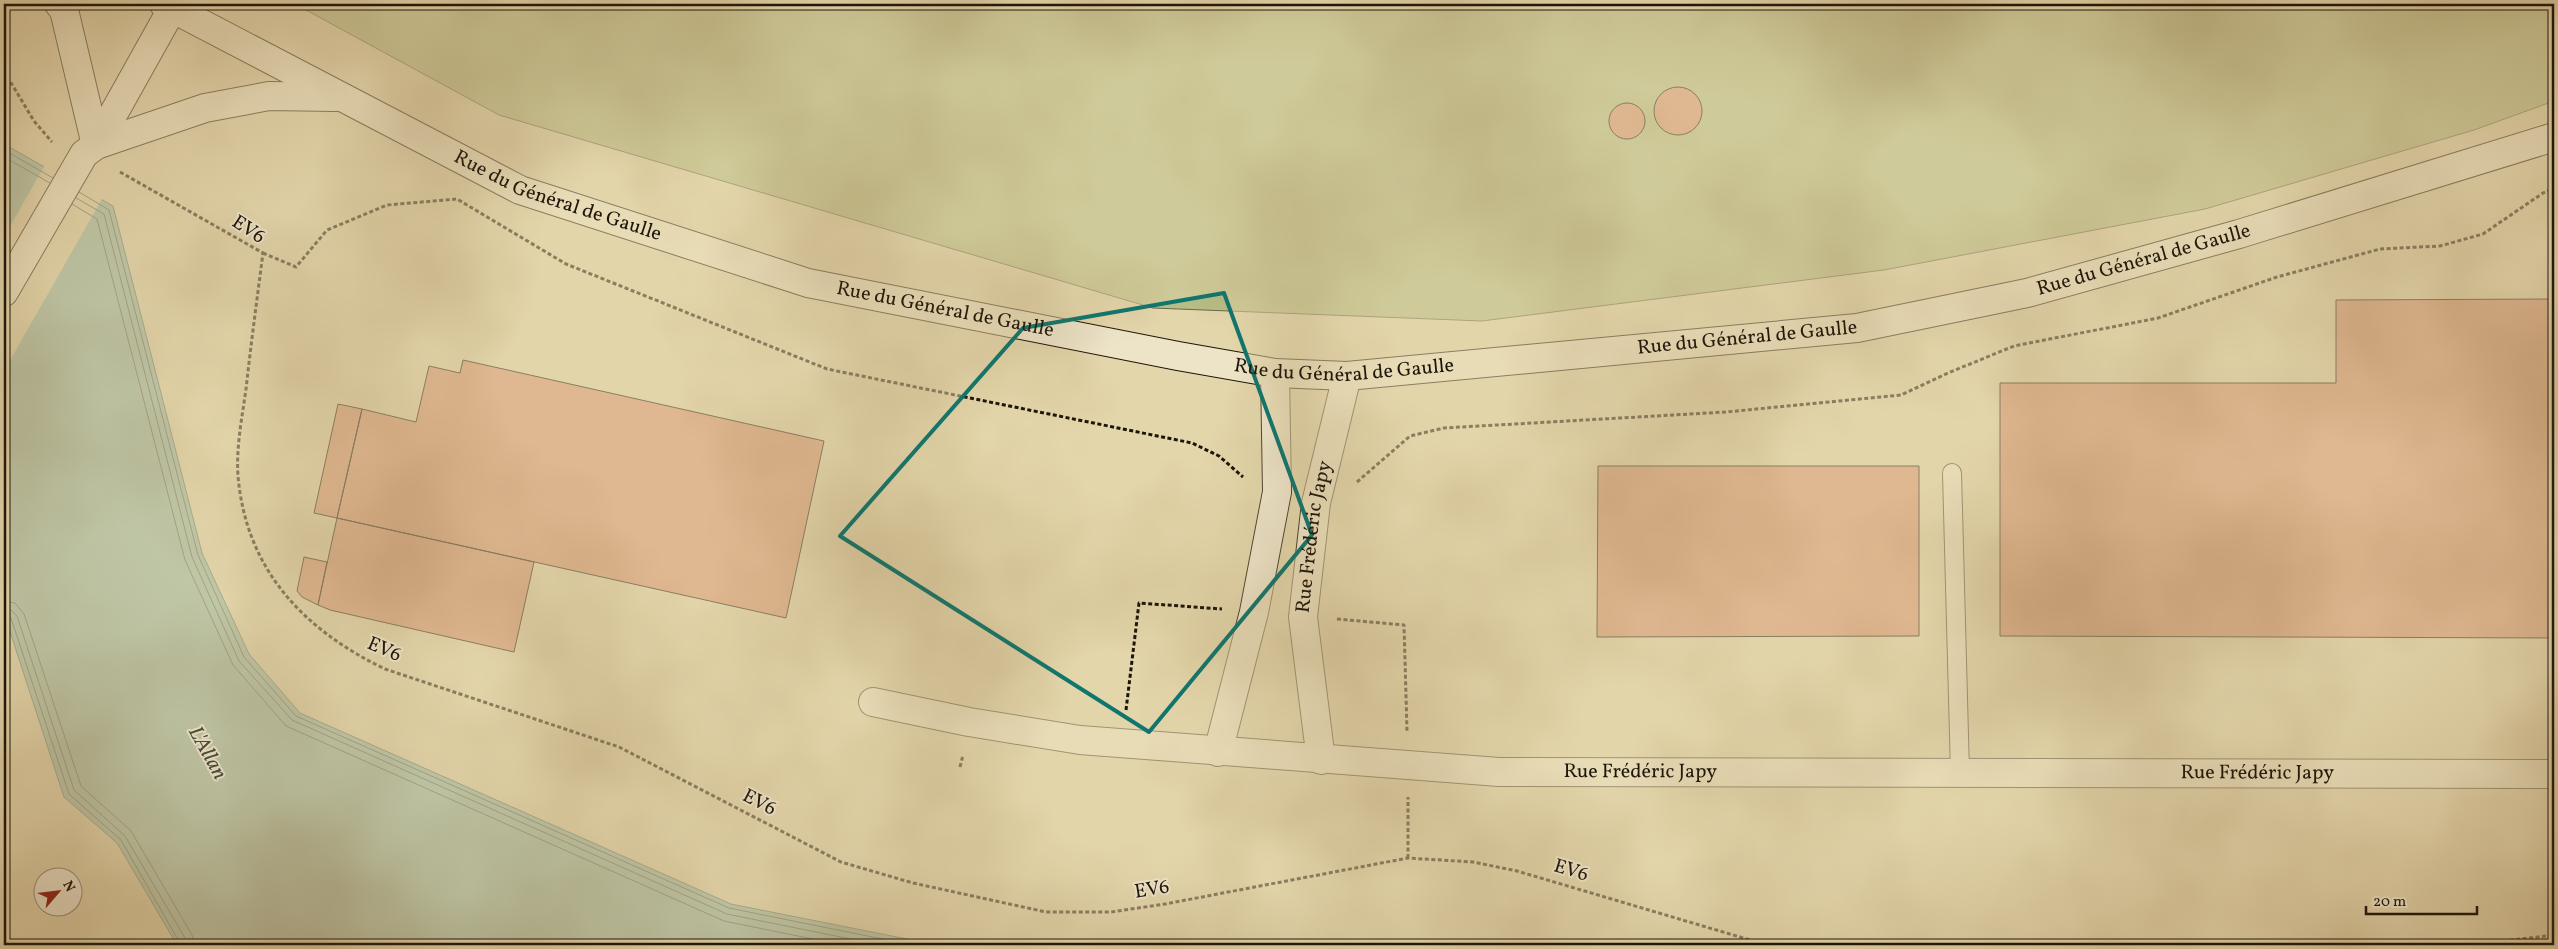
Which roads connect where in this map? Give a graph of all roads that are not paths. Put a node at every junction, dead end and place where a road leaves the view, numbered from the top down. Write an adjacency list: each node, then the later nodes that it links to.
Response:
1 (59, 4): 5 (main road)
2 (168, 6): 3 (main road, Rue du Général de Gaulle); 5 (main road)
3 (342, 98): 5 (main road); 7 (main road, Rue du Général de Gaulle)
4 (2554, 137): 8 (main road, Rue du Général de Gaulle)
5 (90, 150): 6 (main road)
6 (4, 292)
7 (1275, 373): 8 (main road, Rue du Général de Gaulle); 11 (main road)
8 (1347, 376): 12 (main road, Rue Frédéric Japy)
9 (1952, 473): 13 (lane)
10 (873, 702): 11 (main road, Rue Frédéric Japy)
11 (1218, 752): 12 (main road, Rue Frédéric Japy)
12 (1321, 760): 13 (main road, Rue Frédéric Japy)
13 (1960, 773): 14 (main road, Rue Frédéric Japy)
14 (2554, 774)

